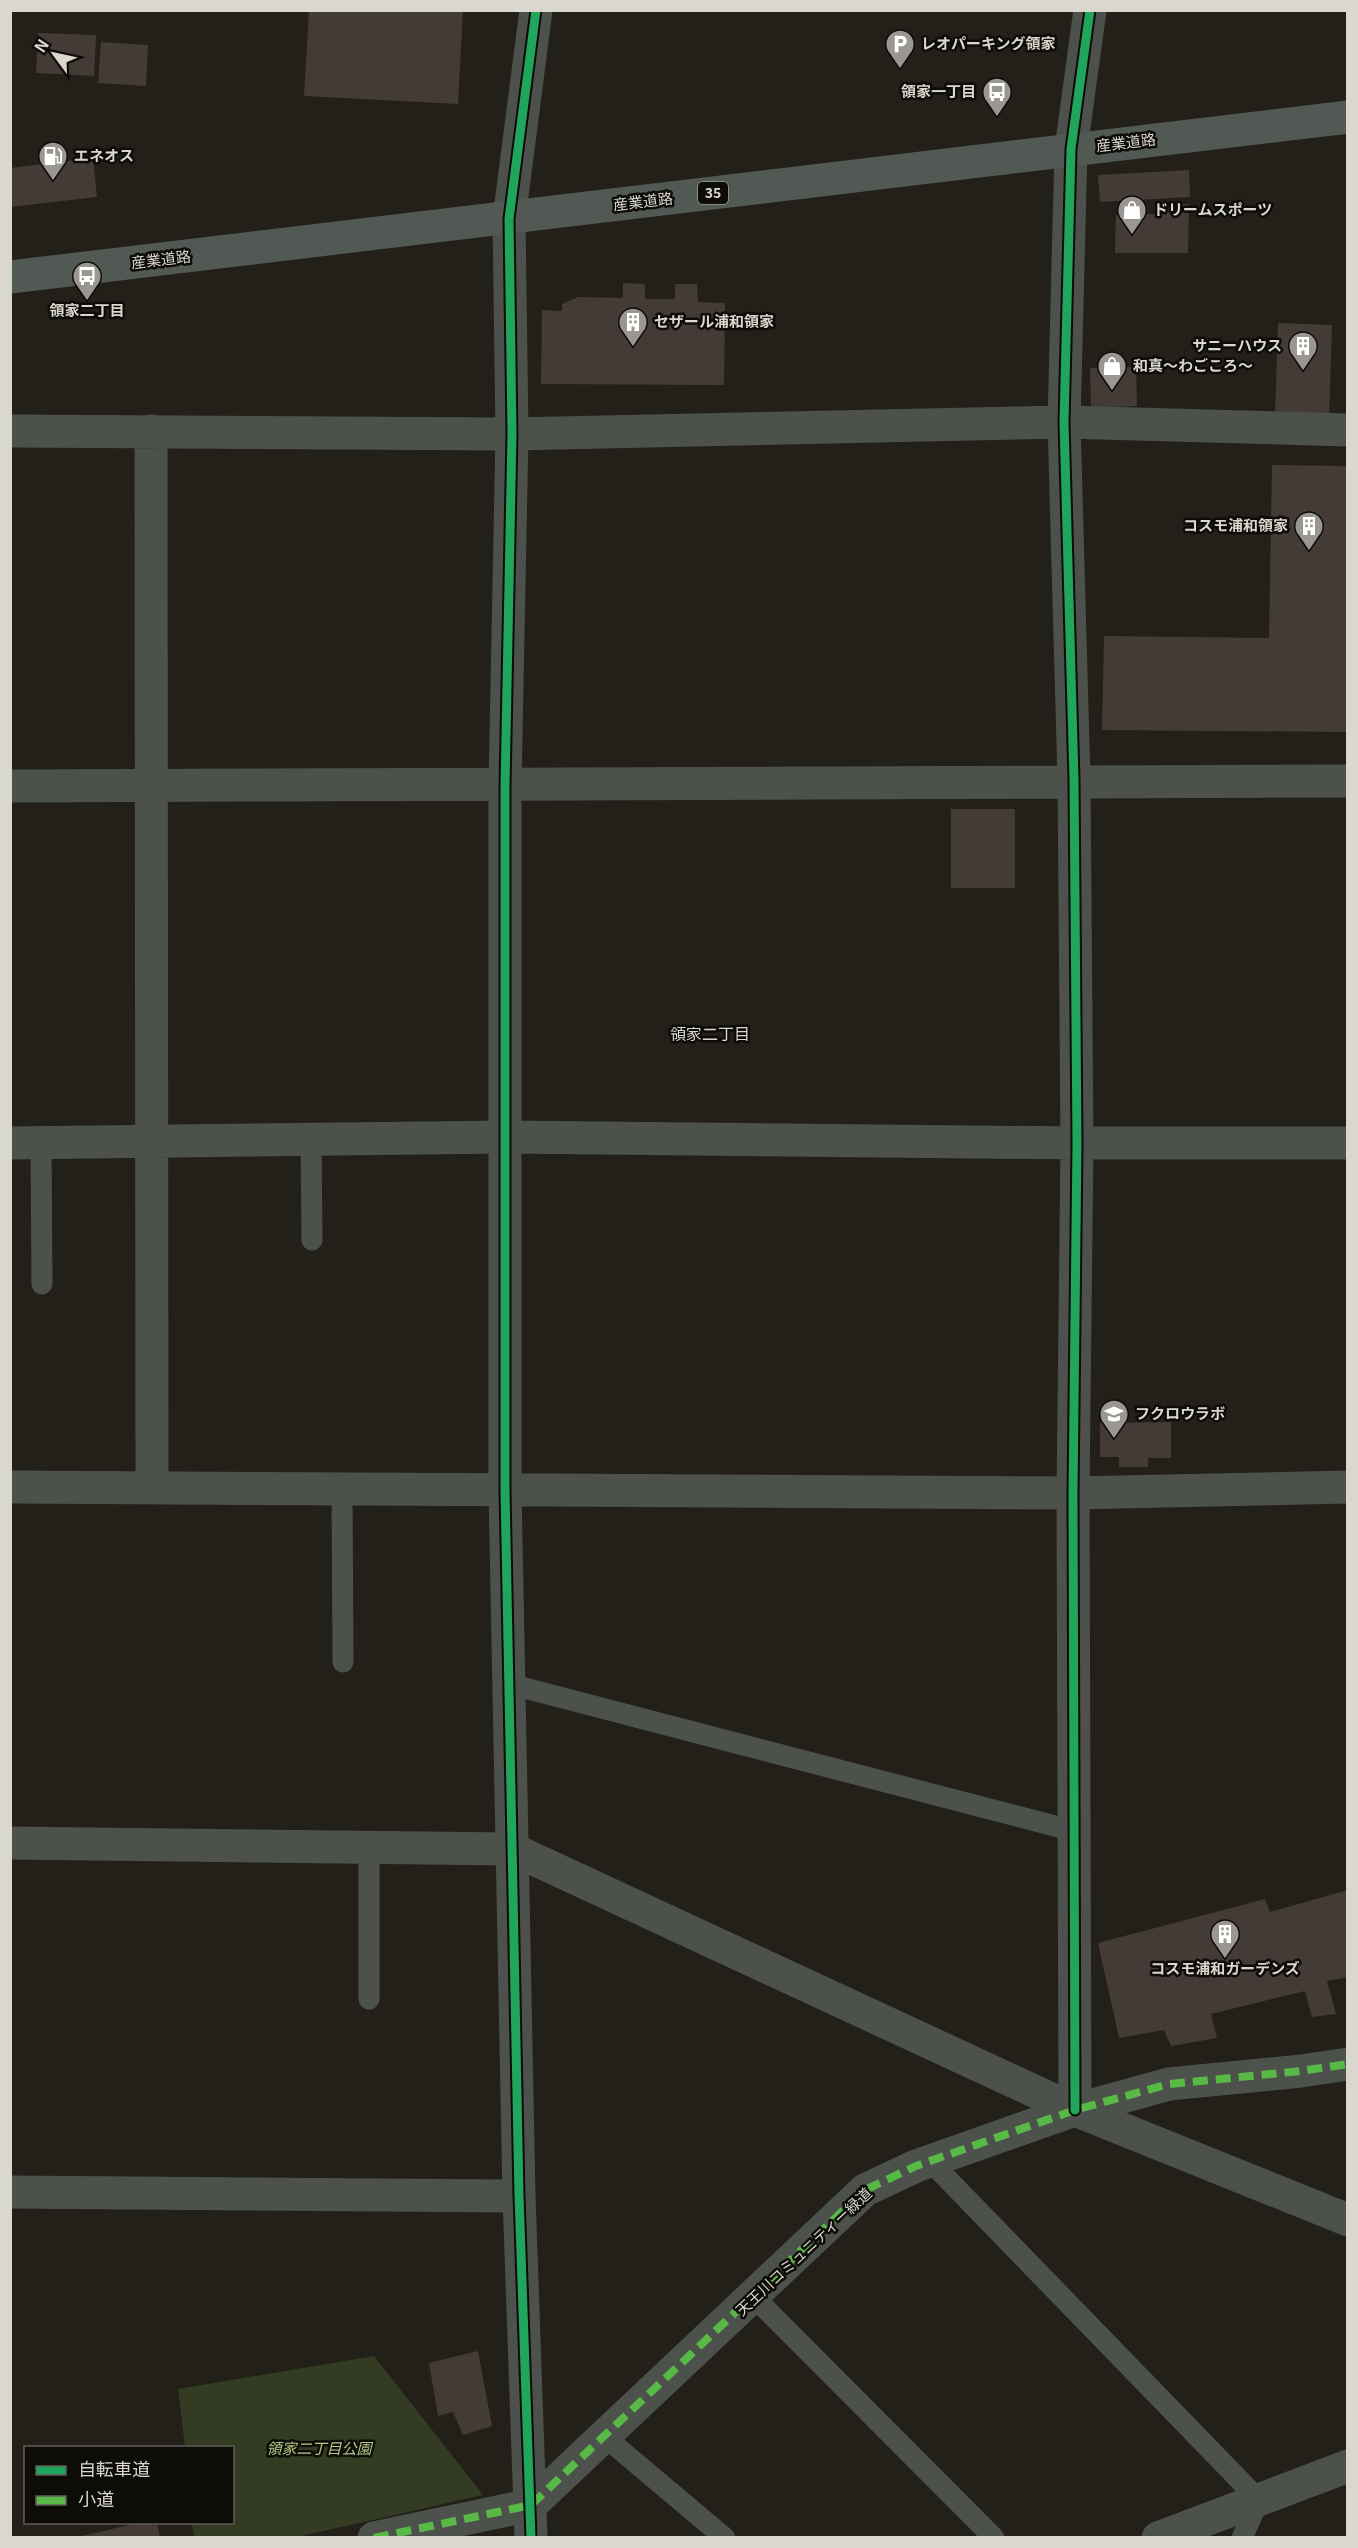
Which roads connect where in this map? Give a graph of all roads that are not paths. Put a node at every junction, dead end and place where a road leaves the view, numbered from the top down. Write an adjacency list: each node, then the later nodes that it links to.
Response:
1 (536, 10): 5 (street)
2 (1090, 10): 4 (street)
3 (1347, 117): 4 (main road, 産業道路 / 35)
4 (1071, 149): 5 (main road, 産業道路 / 35); 7 (street)
5 (509, 219): 6 (main road, 産業道路 / 35); 11 (street)
6 (10, 277)
7 (1064, 422): 9 (street); 11 (street); 12 (street)
8 (151, 430): 10 (street); 11 (street); 14 (street)
9 (1347, 430)
10 (10, 431)
11 (512, 434): 16 (street)
12 (1074, 780): 13 (street); 16 (street); 21 (street)
13 (1347, 781)
14 (152, 785): 15 (street); 16 (street); 19 (street)
15 (10, 786)
16 (505, 786): 17 (street)
17 (506, 1137): 18 (street); 21 (street); 29 (street)
18 (311, 1139): 19 (street); 23 (lane)
19 (152, 1141): 20 (street); 27 (street)
20 (26, 1143): 24 (lane)
21 (1077, 1143): 22 (street); 30 (street)
22 (1347, 1143)
23 (312, 1240)
24 (42, 1284)
25 (10, 1487): 27 (street)
26 (1347, 1487): 30 (street)
27 (152, 1488): 28 (street)
28 (342, 1489): 29 (street); 31 (lane)
29 (505, 1490): 30 (street); 32 (street)
30 (1073, 1493): 33 (street)
31 (344, 1662)
32 (509, 1684): 33 (lane); 36 (street)
33 (1074, 1831): 39 (street)
34 (10, 1843): 35 (street)
35 (369, 1848): 36 (street); 37 (lane)
36 (512, 1849): 39 (street); 42 (street)
37 (369, 1999)
38 (1347, 2064): 39 (street, 天王川コミュニティー緑道)
39 (1075, 2110): 40 (street, 天王川コミュニティー緑道); 43 (street)
40 (930, 2161): 44 (street, 天王川コミュニティー緑道); 47 (lane)
41 (10, 2192): 42 (street)
42 (519, 2196): 48 (street)
43 (1347, 2220)
44 (754, 2297): 45 (street, 天王川コミュニティー緑道); 52 (lane)
45 (605, 2437): 48 (street, 天王川コミュニティー緑道); 51 (lane)
46 (1347, 2466): 47 (street)
47 (1259, 2500): 53 (street); 54 (lane)
48 (531, 2505): 49 (street); 50 (street)
49 (374, 2538)
50 (531, 2538)
51 (725, 2538)
52 (994, 2538)
53 (1158, 2538)
54 (1242, 2538)

